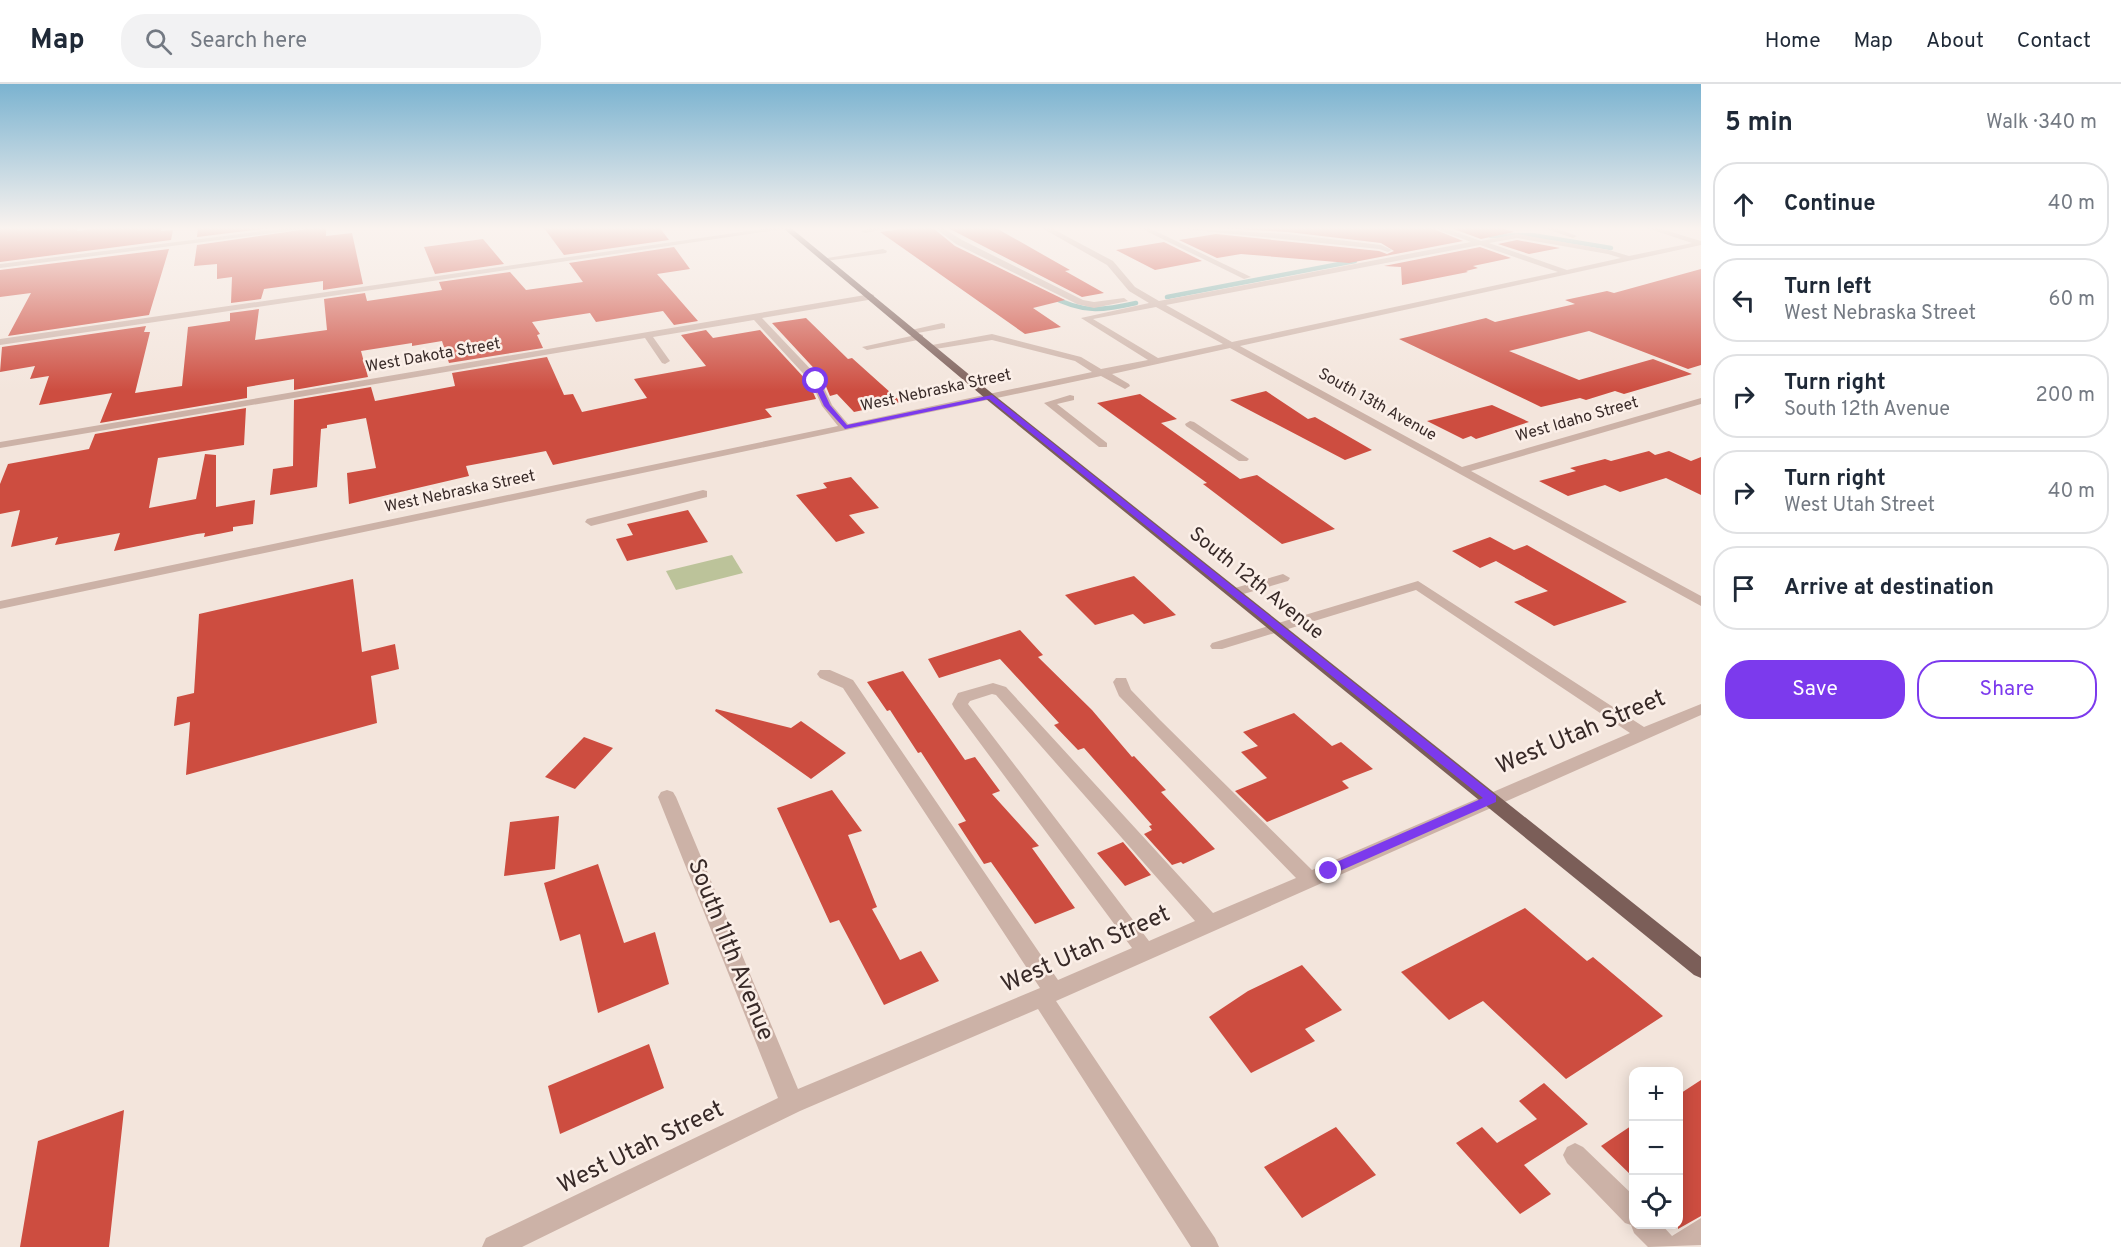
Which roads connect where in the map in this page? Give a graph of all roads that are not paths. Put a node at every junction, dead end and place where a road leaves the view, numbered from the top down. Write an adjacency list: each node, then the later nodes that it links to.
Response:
1 (412, 282): 17 (street)
2 (853, 282): 7 (main road, South 12th Avenue)
3 (1040, 282): 8 (street)
4 (1126, 282): 8 (street, South 13th Avenue)
5 (1251, 282): 9 (street)
6 (1518, 282): 18 (street, West Nebraska Street)
7 (871, 297): 10 (street, West Dakota Street); 15 (main road, South 12th Avenue)
8 (1144, 297): 9 (street, South 13th Avenue)
9 (1156, 299): 18 (street, South 13th Avenue); 22 (street)
10 (756, 316): 14 (street, West Dakota Street); 29 (street)
11 (660, 319): 14 (street)
12 (630, 324): 16 (street)
13 (942, 326): 15 (street)
14 (669, 331): 16 (street, West Dakota Street)
15 (916, 334): 19 (street); 20 (main road, South 12th Avenue)
16 (642, 336): 21 (street); 30 (street, West Dakota Street)
17 (0, 342)
18 (1231, 344): 22 (street, West Nebraska Street); 33 (street, South 13th Avenue)
19 (867, 347)
20 (932, 348): 23 (street); 26 (main road, South 12th Avenue)
21 (665, 361)
22 (1156, 361): 23 (street, West Nebraska Street)
23 (1101, 373): 24 (street, West Nebraska Street); 25 (street)
24 (1050, 384): 26 (street, West Nebraska Street); 31 (street)
25 (1125, 386)
26 (990, 397): 29 (street, West Nebraska Street); 37 (main road, South 12th Avenue)
27 (1701, 401): 33 (street, West Idaho Street)
28 (1190, 424): 32 (street)
29 (845, 427): 39 (street, West Nebraska Street)
30 (0, 445)
31 (1103, 445)
32 (1243, 459)
33 (1463, 470): 38 (street, South 13th Avenue)
34 (703, 494): 35 (street)
35 (591, 522)
36 (1283, 578): 37 (street)
37 (1233, 593): 40 (main road, South 12th Avenue)
38 (1701, 602)
39 (0, 605)
40 (1275, 627): 41 (street); 45 (street); 47 (main road, South 12th Avenue)
41 (1217, 646)
42 (825, 674): 52 (street)
43 (1121, 682): 48 (street)
44 (1701, 709): 45 (street, West Utah Street)
45 (1643, 734): 47 (street, West Utah Street)
46 (667, 797): 53 (street, South 11th Avenue)
47 (1492, 799): 48 (street, West Utah Street); 51 (main road, South 12th Avenue)
48 (1309, 879): 49 (street, West Utah Street)
49 (1209, 923): 50 (street, West Utah Street); 50 (street)
50 (1146, 952): 52 (street, West Utah Street)
51 (1701, 969)
52 (1048, 994): 53 (street, West Utah Street); 59 (street)
53 (792, 1103): 58 (street, West Utah Street)
54 (1575, 1155): 55 (street)
55 (1629, 1209)
56 (1648, 1229): 60 (street)
57 (1701, 1230): 61 (street)
58 (495, 1247)
59 (1206, 1247)
60 (1665, 1247)
61 (1677, 1247)

